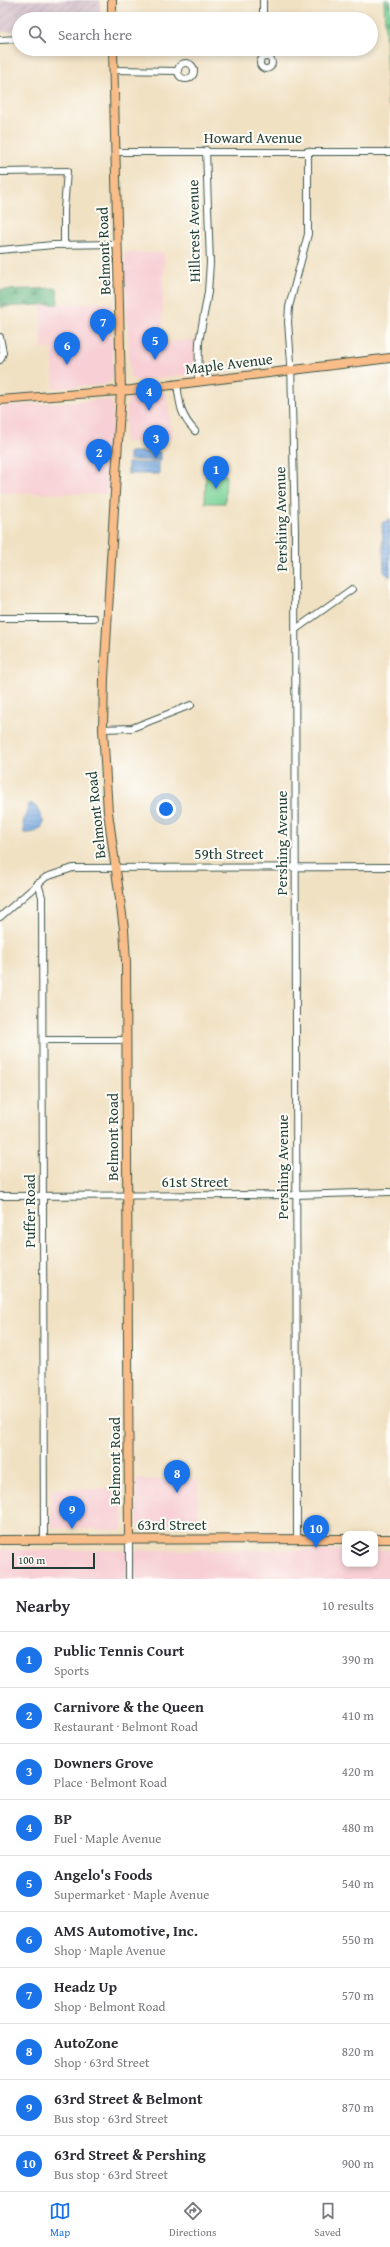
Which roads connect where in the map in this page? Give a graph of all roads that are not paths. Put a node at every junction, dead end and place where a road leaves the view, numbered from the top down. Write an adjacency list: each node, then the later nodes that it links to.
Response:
1 (112, 0): 3 (main road)
2 (264, 0): 4 (street)
3 (112, 12)
4 (263, 12)
5 (12, 39): 6 (street)
6 (0, 40)
7 (113, 56): 8 (main road, Belmont Road)
8 (113, 70): 9 (street); 12 (main road, Belmont Road)
9 (178, 71)
10 (206, 150): 11 (street, Howard Avenue); 12 (street, Howard Avenue); 22 (street, Hillcrest Avenue)
11 (308, 150): 13 (street, Howard Avenue); 21 (street, Pershing Avenue)
12 (115, 152): 15 (main road, Belmont Road)
13 (390, 152)
14 (0, 172): 16 (street)
15 (118, 244): 16 (street); 24 (main road, Belmont Road)
16 (64, 245): 17 (street)
17 (0, 250)
18 (0, 337): 20 (street)
19 (390, 358): 21 (main road, Maple Avenue)
20 (0, 360)
21 (291, 370): 22 (main road, Maple Avenue); 30 (street, Pershing Avenue)
22 (198, 381): 23 (main road, Maple Avenue)
23 (177, 384): 24 (main road, Maple Avenue); 26 (street)
24 (121, 391): 25 (main road, Maple Avenue); 32 (main road, Belmont Road)
25 (0, 400)
26 (195, 431)
27 (352, 589): 30 (street)
28 (0, 618): 29 (street)
29 (94, 618)
30 (296, 629): 34 (street, Pershing Avenue)
31 (192, 705): 32 (street)
32 (103, 729): 33 (main road, Belmont Road)
33 (116, 867): 34 (street, 59th Street); 36 (street, 59th Street); 39 (main road, Belmont Road)
34 (295, 867): 35 (street, 59th Street); 41 (street, Pershing Avenue)
35 (390, 867)
36 (38, 883): 37 (street, 59th Street); 38 (street, Puffer Road)
37 (0, 917)
38 (43, 1040): 39 (street); 43 (street, Puffer Road)
39 (127, 1040): 44 (main road, Belmont Road)
40 (390, 1192): 41 (street, 61st Street)
41 (296, 1195): 44 (street, 61st Street); 47 (street, Pershing Avenue)
42 (0, 1196): 43 (street, 61st Street)
43 (43, 1196): 44 (street, 61st Street); 45 (street, Puffer Road)
44 (128, 1196): 46 (main road, Belmont Road)
45 (44, 1539): 46 (main road, 63rd Street); 51 (main road, 63rd Street)
46 (129, 1539): 47 (main road, 63rd Street); 52 (street, Belmont Road)
47 (297, 1539): 48 (main road, 63rd Street)
48 (342, 1539)
49 (378, 1539): 50 (main road)
50 (390, 1539)
51 (0, 1540)
52 (129, 1579)

